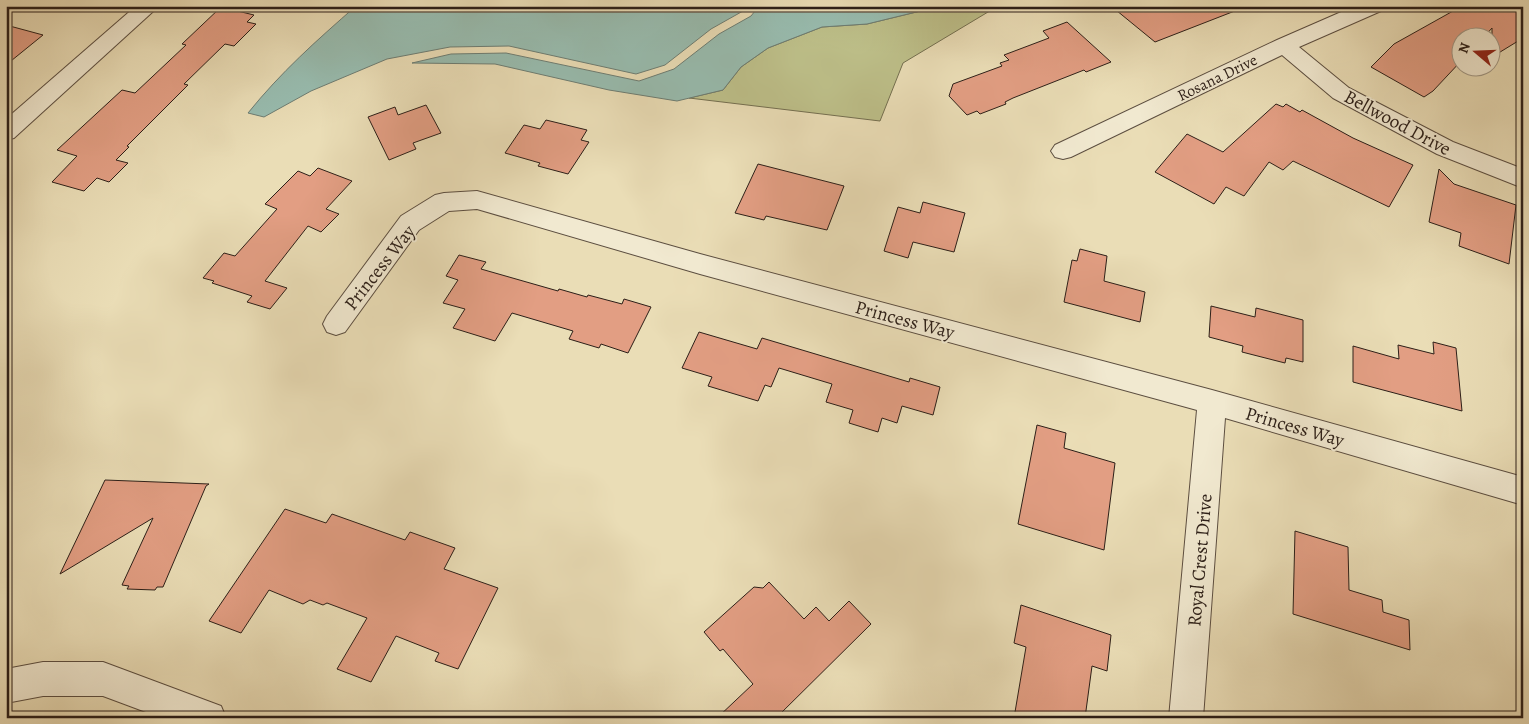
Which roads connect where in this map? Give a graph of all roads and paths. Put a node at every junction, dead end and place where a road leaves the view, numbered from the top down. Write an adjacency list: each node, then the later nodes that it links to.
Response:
1 (150, 6): 4 (street)
2 (1374, 6): 3 (street, Rosana Drive)
3 (1284, 45): 5 (street, Rosana Drive); 6 (street, Bellwood Drive)
4 (6, 132)
5 (1063, 151)
6 (1523, 179)
7 (336, 324): 8 (street, Princess Way)
8 (1212, 402): 9 (street, Princess Way); 12 (street, Royal Crest Drive)
9 (1523, 492)
10 (6, 686): 11 (street)
11 (209, 718)
12 (1186, 718)

